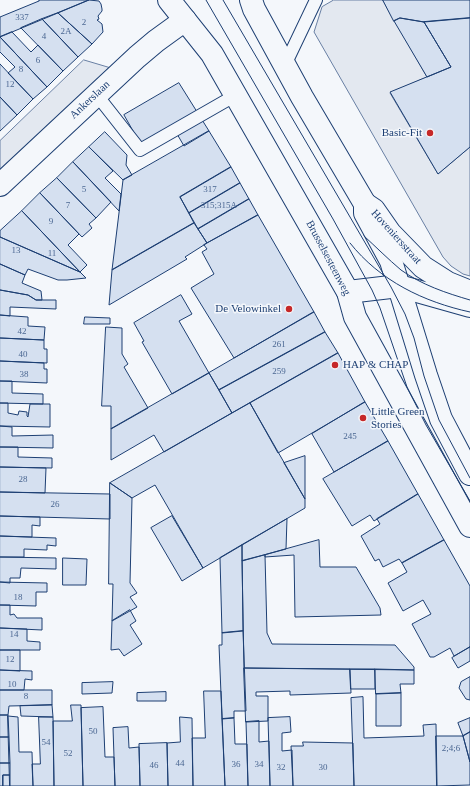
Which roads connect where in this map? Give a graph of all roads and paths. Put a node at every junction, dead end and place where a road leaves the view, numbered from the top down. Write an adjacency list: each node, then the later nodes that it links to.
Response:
1 (169, 0): 4 (main road, Brusselsesteenweg)
2 (250, 0): 5 (main road)
3 (316, 0): 5 (lane)
4 (185, 20): 6 (main road, Ankerslaan); 7 (main road, Brusselsesteenweg)
5 (285, 65): 9 (main road)
6 (96, 94): 7 (lane); 8 (main road, Ankerslaan)
7 (236, 95): 11 (main road, Brusselsesteenweg)
8 (0, 185)
9 (365, 204): 10 (main road); 12 (main road, Hoveniersstraat)
10 (399, 286): 11 (main road); 13 (main road); 14 (main road)
11 (348, 292): 15 (main road, Brusselsesteenweg)
12 (470, 292)
13 (470, 306)
14 (470, 474)
15 (470, 526)

